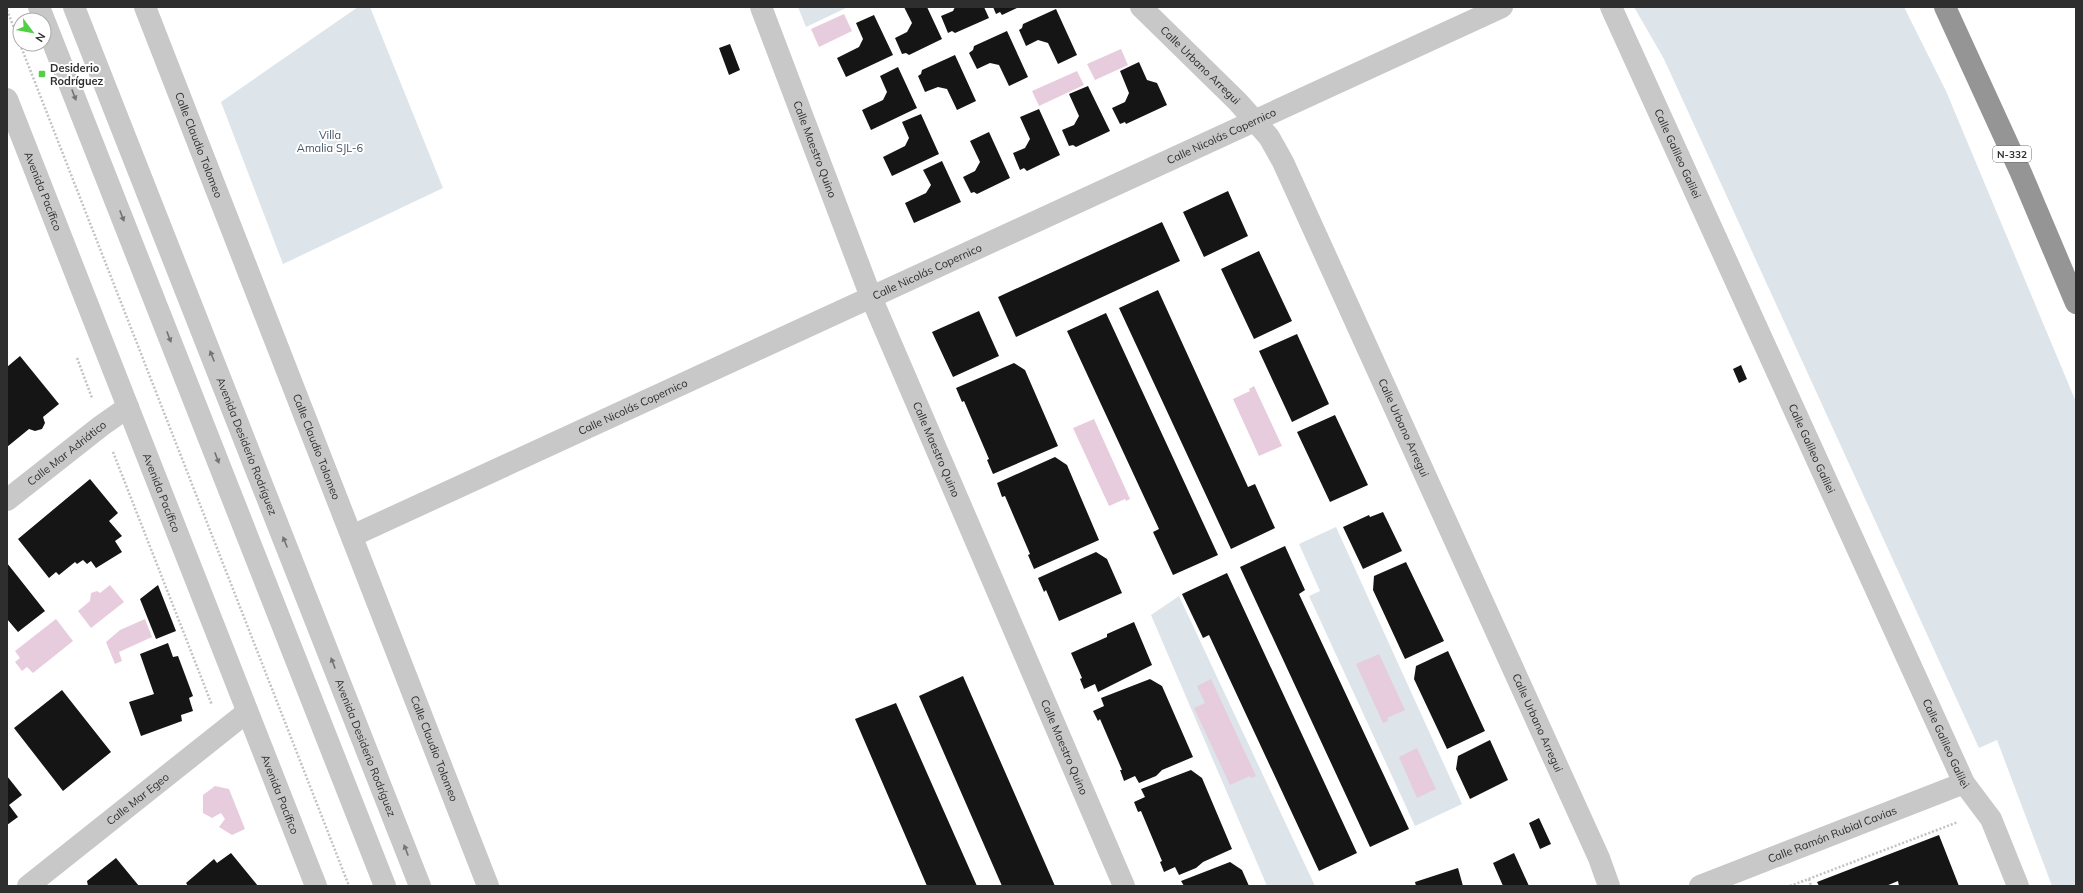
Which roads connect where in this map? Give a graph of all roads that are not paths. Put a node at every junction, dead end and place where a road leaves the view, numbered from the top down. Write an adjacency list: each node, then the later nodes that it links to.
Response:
1 (39, 7): 20 (street, one-way to 20)
2 (74, 7): 21 (street, Avenida Desiderio Rodríguez, one-way to 2)
3 (145, 7): 15 (street, Calle Claudio Tolomeo)
4 (761, 7): 11 (street, Calle Maestro Quino)
5 (1141, 7): 10 (street, Calle Urbano Arregui)
6 (1502, 7): 10 (street, Calle Nicolás Copernico)
7 (1611, 7): 17 (street, Calle Galileo Galilei)
8 (1945, 7): 12 (highway, N-332)
9 (7, 102): 13 (street, Avenida Pacífico)
10 (1254, 120): 11 (street, Calle Nicolás Copernico); 24 (street, Calle Urbano Arregui)
11 (871, 297): 15 (street, Calle Nicolás Copernico); 23 (street, Calle Maestro Quino)
12 (2076, 303)
13 (128, 407): 14 (street, Calle Mar Adriático); 16 (street, Avenida Pacífico)
14 (7, 500)
15 (352, 536): 22 (street, Calle Claudio Tolomeo)
16 (247, 712): 18 (street, Calle Mar Egeo); 19 (street, Avenida Pacífico)
17 (1964, 783): 25 (street, Calle Ramón Rubial Cavias); 26 (street, Calle Galileo Galilei)
18 (28, 886)
19 (316, 886)
20 (385, 886)
21 (420, 886)
22 (488, 886)
23 (1124, 886)
24 (1609, 886)
25 (1700, 886)
26 (2018, 886)

